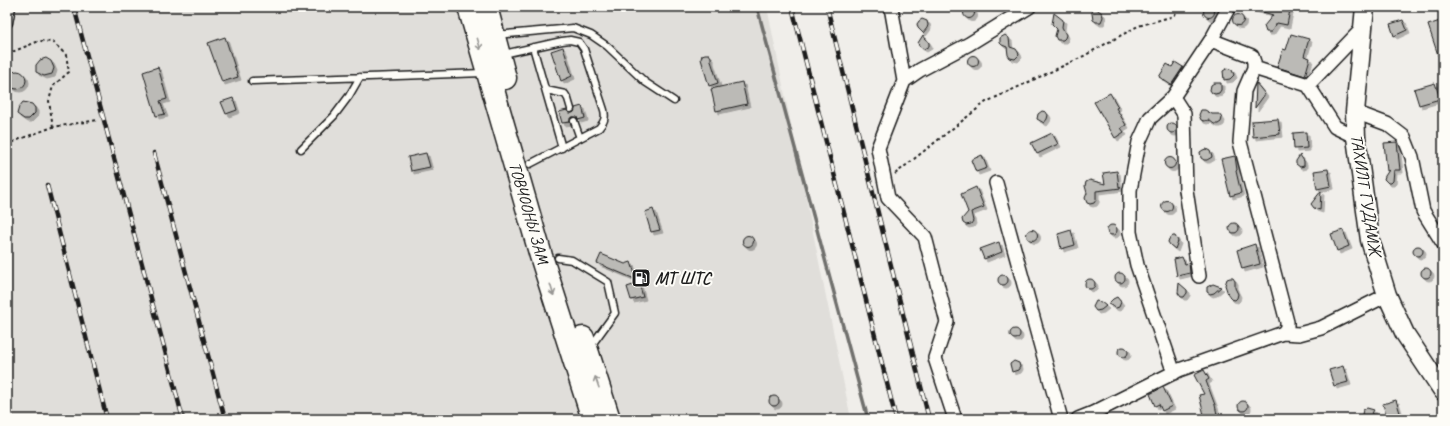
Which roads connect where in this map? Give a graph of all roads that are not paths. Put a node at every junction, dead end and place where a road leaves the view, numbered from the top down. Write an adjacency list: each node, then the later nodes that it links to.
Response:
1 (12, 7): 8 (lane)
2 (468, 7): 12 (highway, ТОВЧООНЫ ЗАМ, one-way to 12)
3 (486, 7): 12 (highway, ТОВЧООНЫ ЗАМ)
4 (891, 7): 16 (street)
5 (1029, 7): 16 (street)
6 (1229, 7): 10 (street)
7 (1365, 7): 9 (main road, ТАХИЛТ ГУДАМЖ)
8 (7, 25)
9 (1362, 29): 17 (street); 22 (main road, ТАХИЛТ ГУДАМЖ)
10 (1211, 40): 13 (street); 19 (street)
11 (533, 48): 12 (lane); 18 (lane); 25 (lane)
12 (493, 54): 14 (lane); 20 (lane); 28 (highway, ТОВЧООНЫ ЗАМ); 38 (highway, ТОВЧООНЫ ЗАМ, one-way to 38)
13 (1254, 68): 17 (street); 34 (street)
14 (360, 77): 15 (lane); 26 (lane)
15 (252, 81)
16 (904, 81): 40 (street)
17 (1308, 85): 24 (street)
18 (546, 90): 21 (lane); 27 (lane)
19 (1173, 97): 32 (street); 36 (street)
20 (674, 101)
21 (571, 109)
22 (1355, 112): 24 (main road, ТАХИЛТ ГУДАМЖ); 30 (street)
23 (574, 121): 25 (lane)
24 (1356, 137): 33 (main road, ТАХИЛТ ГУДАМЖ)
25 (580, 138): 27 (lane)
26 (301, 148)
27 (562, 148): 28 (lane)
28 (530, 164): 31 (highway, ТОВЧООНЫ ЗАМ)
29 (996, 183): 41 (street)
30 (1443, 243)
31 (558, 258): 35 (highway, ТОВЧООНЫ ЗАМ); 35 (lane)
32 (1198, 276)
33 (1387, 295): 34 (street); 37 (main road, ТАХИЛТ ГУДАМЖ)
34 (1283, 333): 36 (street)
35 (587, 353): 39 (highway, ТОВЧООНЫ ЗАМ, one-way to 35)
36 (1174, 373): 42 (street)
37 (1443, 391)
38 (593, 419)
39 (609, 419)
40 (955, 419)
41 (1061, 419)
42 (1078, 419)

